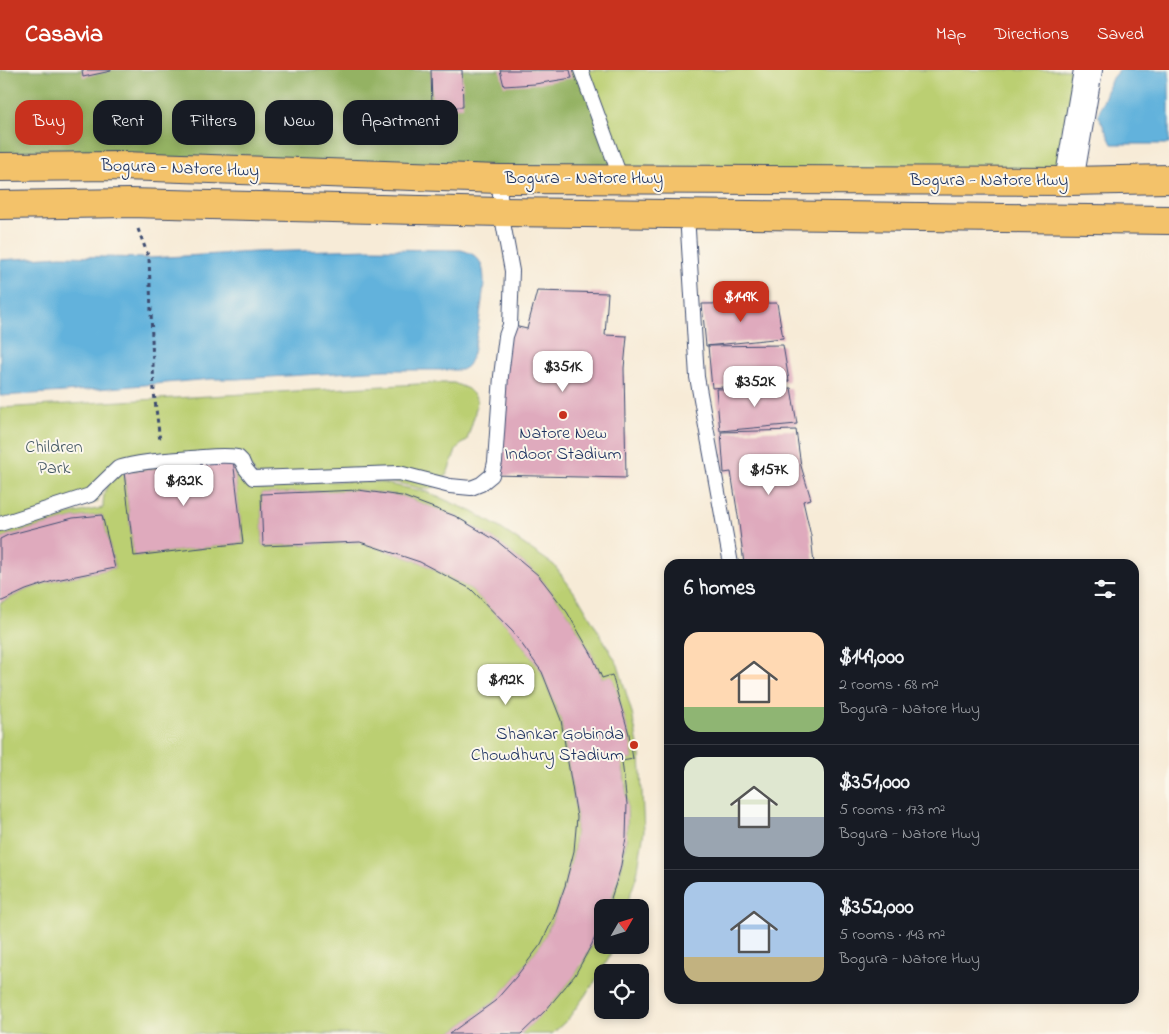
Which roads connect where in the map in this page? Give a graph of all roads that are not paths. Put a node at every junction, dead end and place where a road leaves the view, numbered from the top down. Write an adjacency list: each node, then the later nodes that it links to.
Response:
1 (581, 70): 6 (lane)
2 (1088, 70): 7 (street)
3 (0, 167): 4 (highway, Bogura - Natore Hwy)
4 (499, 179): 6 (highway, Bogura - Natore Hwy); 9 (lane)
5 (1169, 179): 7 (highway, Bogura - Natore Hwy)
6 (621, 180): 7 (highway, Bogura - Natore Hwy)
7 (1069, 181): 11 (highway)
8 (0, 205): 9 (highway, Bogura - Natore Hwy)
9 (501, 212): 10 (highway, Bogura - Natore Hwy); 13 (lane)
10 (687, 214): 11 (highway, Bogura - Natore Hwy); 14 (lane)
11 (1053, 219): 12 (highway, Bogura - Natore Hwy)
12 (1169, 220)
13 (0, 524)
14 (730, 559)

